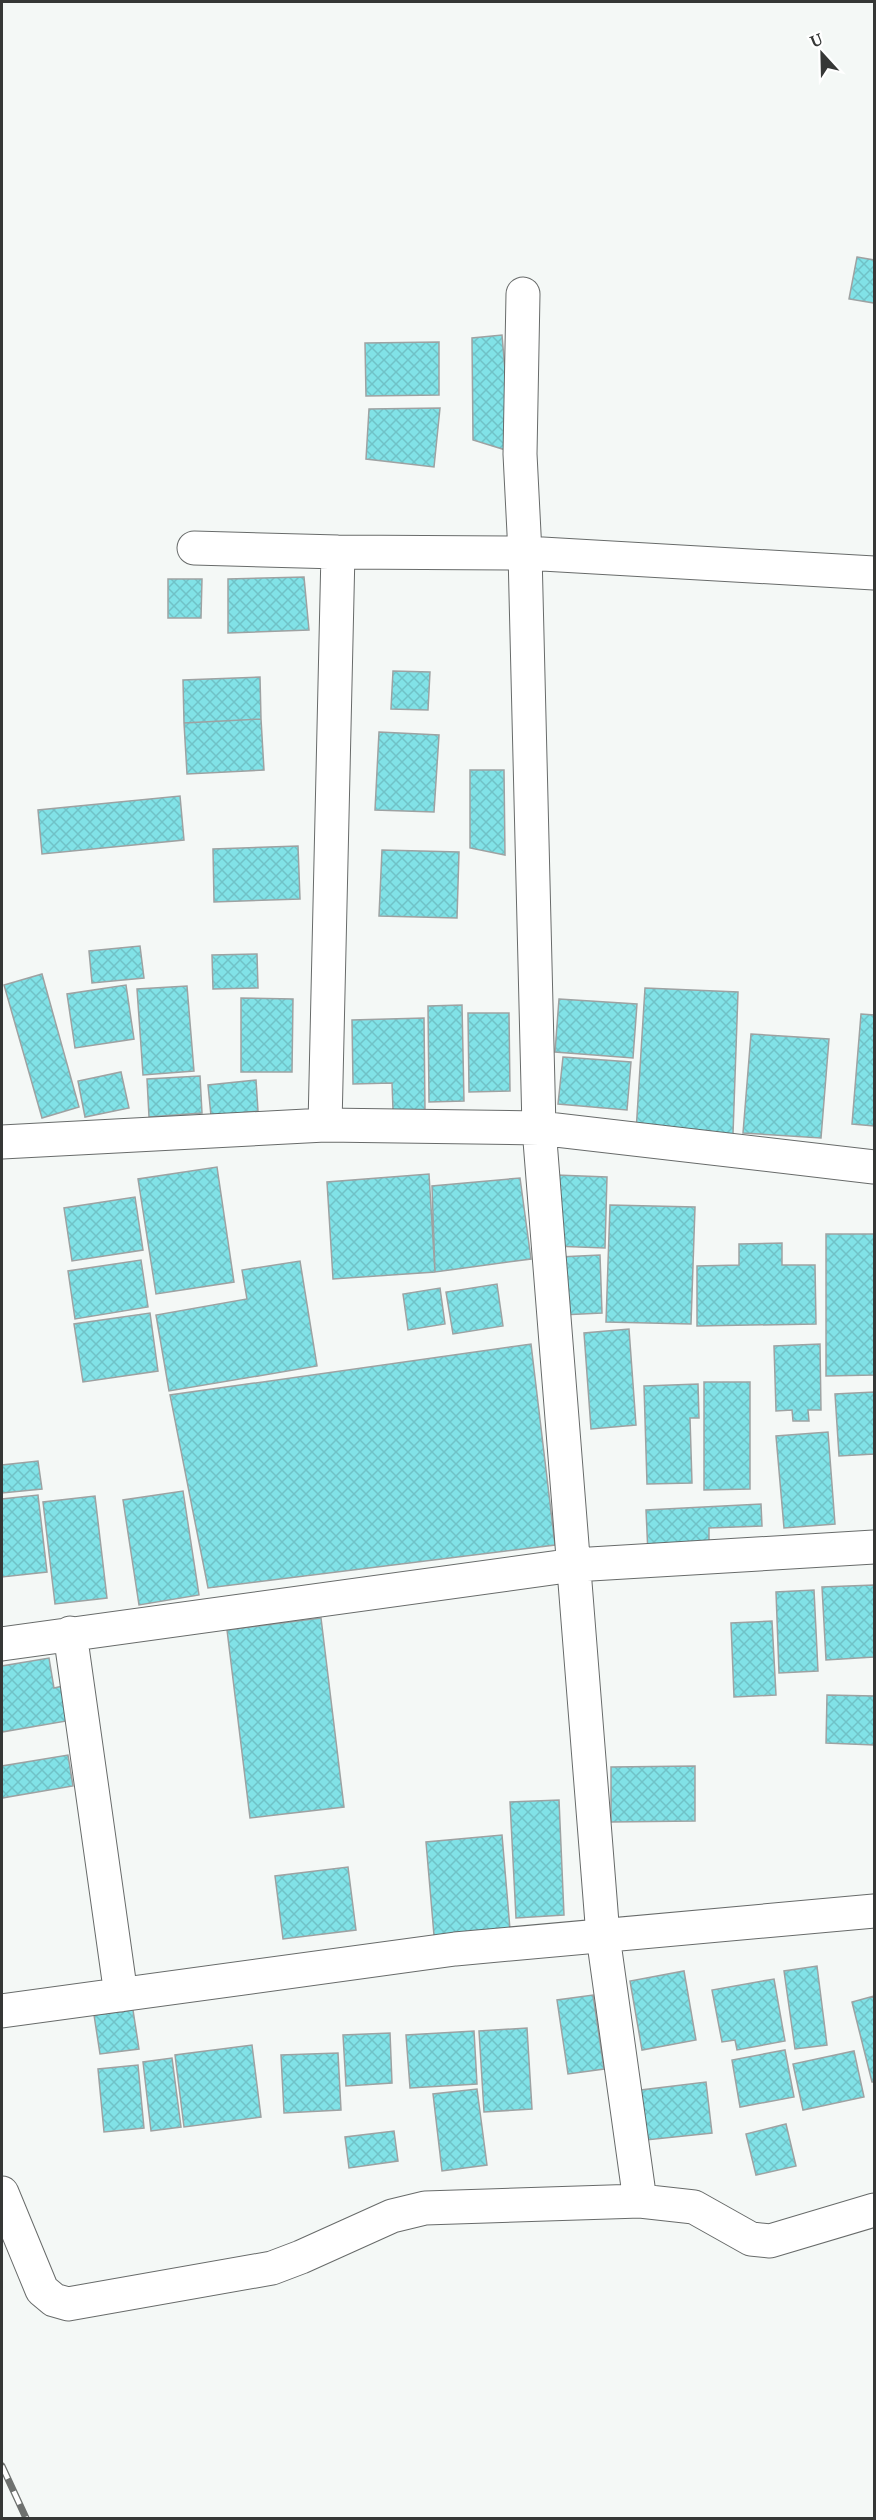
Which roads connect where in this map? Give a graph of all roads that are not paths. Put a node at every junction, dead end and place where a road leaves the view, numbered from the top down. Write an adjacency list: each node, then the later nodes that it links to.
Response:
1 (523, 294): 4 (street)
2 (194, 548): 3 (street)
3 (338, 552): 4 (street); 6 (street)
4 (525, 553): 5 (street); 7 (street)
5 (874, 573)
6 (326, 1125): 7 (street); 8 (street)
7 (539, 1128): 9 (street); 11 (street)
8 (2, 1142)
9 (874, 1167)
10 (874, 1547): 11 (street)
11 (574, 1565): 12 (street); 15 (street)
12 (70, 1633): 13 (street); 16 (street)
13 (2, 1644)
14 (874, 1911): 15 (street)
15 (603, 1936): 16 (street); 19 (street)
16 (121, 1995): 17 (street)
17 (2, 2011)
18 (2, 2193): 19 (street)
19 (640, 2201): 20 (street)
20 (874, 2210)

